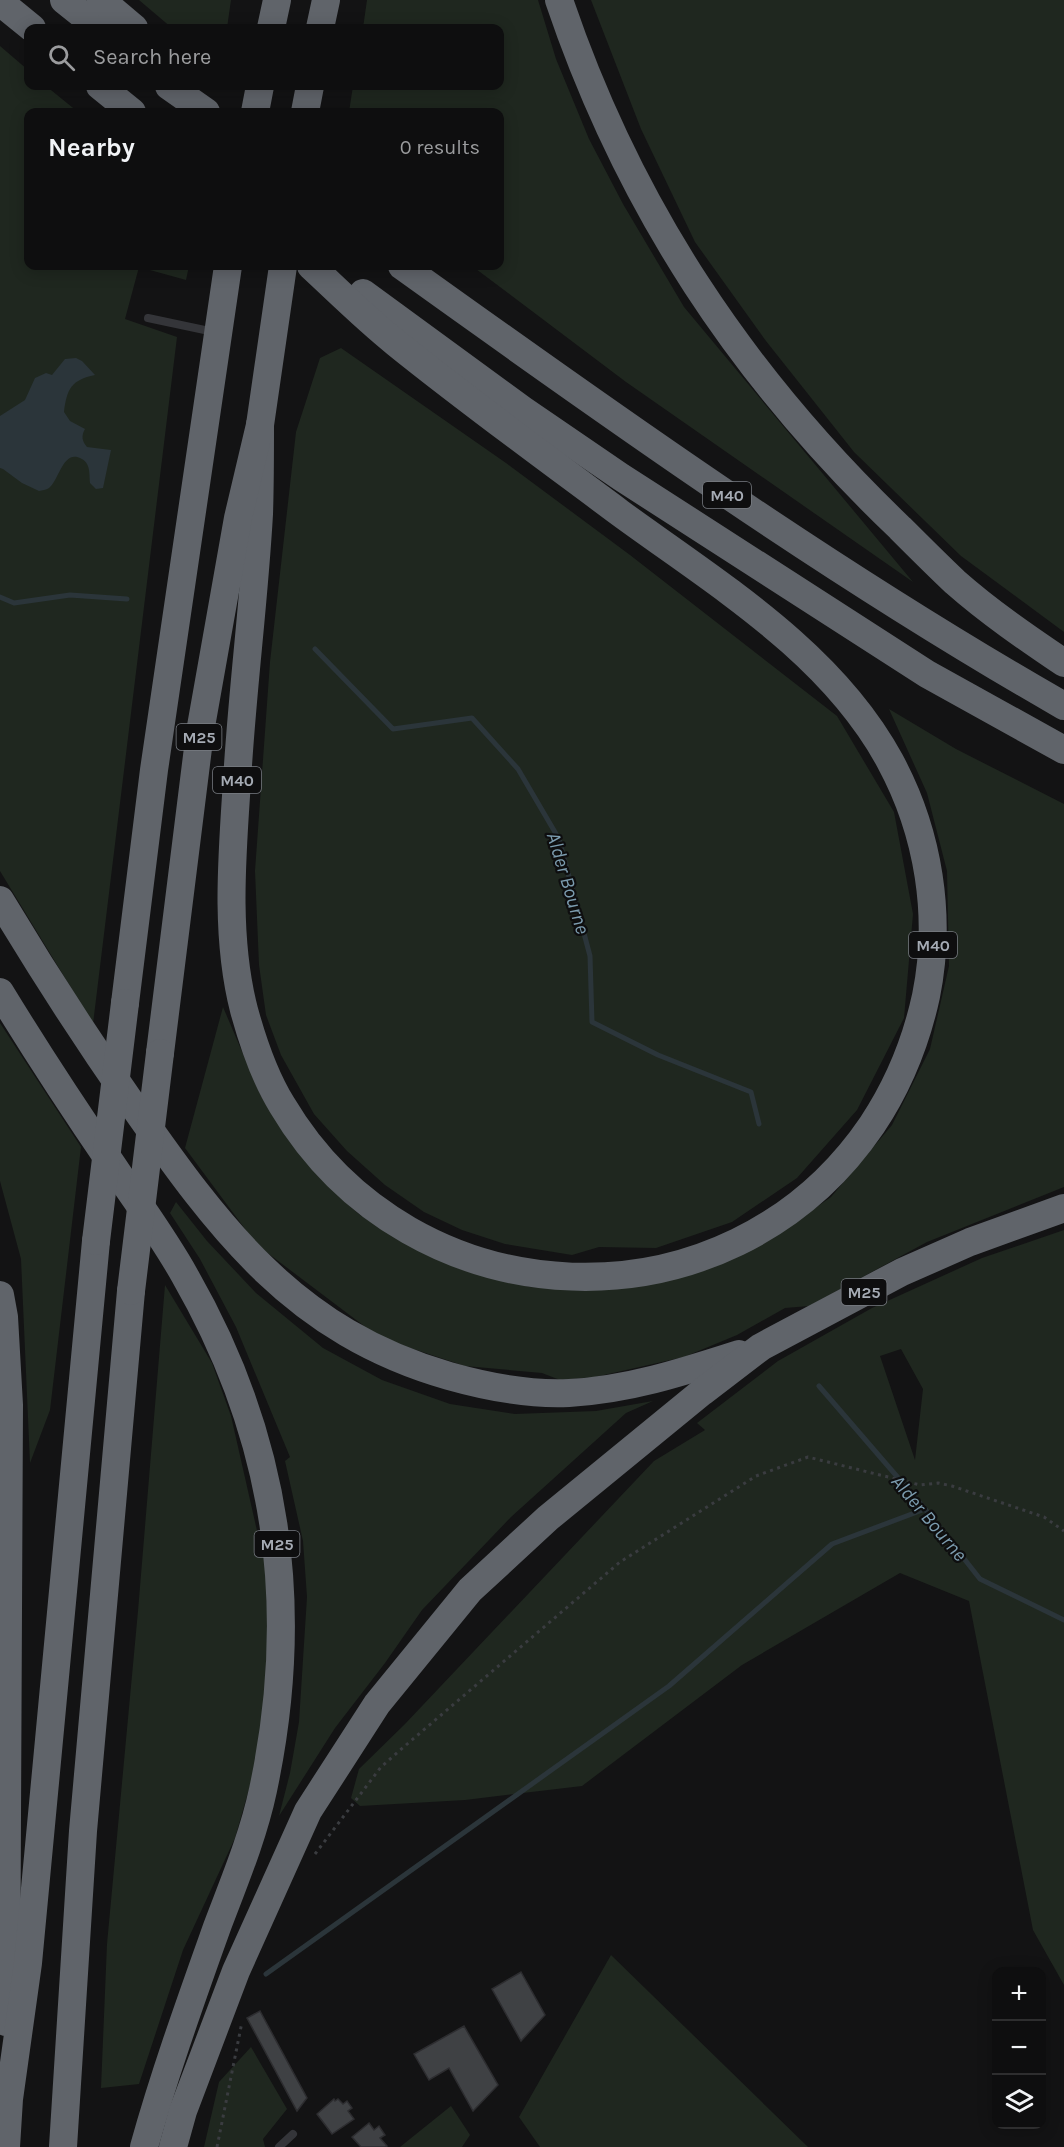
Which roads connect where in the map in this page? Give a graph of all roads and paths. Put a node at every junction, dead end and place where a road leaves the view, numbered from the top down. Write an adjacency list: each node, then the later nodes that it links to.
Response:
1 (64, 0): 8 (highway)
2 (101, 0): 9 (highway)
3 (277, 0): 10 (highway)
4 (326, 0): 11 (highway)
5 (559, 0): 31 (highway)
6 (0, 2): 7 (highway)
7 (27, 24)
8 (94, 24)
9 (129, 24)
10 (272, 24)
11 (321, 24)
12 (105, 90): 17 (highway)
13 (175, 90): 18 (highway)
14 (201, 90): 19 (highway)
15 (259, 90): 20 (highway)
16 (309, 90): 21 (highway)
17 (127, 108)
18 (200, 108)
19 (221, 108)
20 (256, 108)
21 (306, 108)
22 (227, 270): 29 (highway, M25)
23 (282, 270): 30 (highway, M25)
24 (316, 270): 27 (highway, M40)
25 (329, 270): 27 (highway, M40)
26 (408, 270): 32 (highway, M40)
27 (375, 313): 30 (highway, M40); 33 (highway, M40)
28 (148, 318): 29 (lane)
29 (218, 333): 42 (highway, M25, bridge)
30 (260, 425): 45 (highway, M25, bridge)
31 (1064, 663)
32 (1064, 706)
33 (1064, 750)
34 (0, 900): 38 (highway, M25)
35 (0, 992): 46 (highway, M25)
36 (1064, 1208): 38 (highway, M25)
37 (0, 1295): 42 (highway)
38 (761, 1347): 47 (highway, M25)
39 (1064, 1531): 40 (path)
40 (313, 1857)
41 (244, 2013): 48 (path)
42 (9, 2099): 44 (highway, M25)
43 (293, 2134): 49 (lane)
44 (6, 2147)
45 (63, 2147)
46 (144, 2147)
47 (173, 2147)
48 (217, 2147)
49 (279, 2147)

